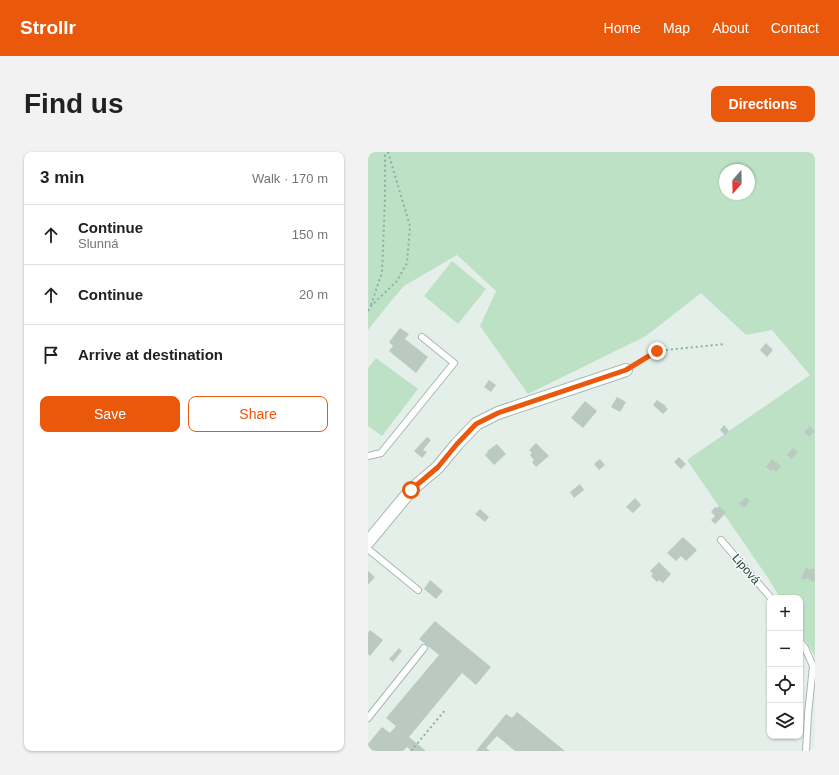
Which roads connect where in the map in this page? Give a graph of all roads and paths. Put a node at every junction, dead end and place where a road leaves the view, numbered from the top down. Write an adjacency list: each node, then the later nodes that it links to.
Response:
1 (385, 152): 3 (path)
2 (388, 152): 3 (path)
3 (371, 306): 4 (path)
4 (368, 311)
5 (422, 336): 8 (lane)
6 (725, 344): 7 (path)
7 (626, 370): 10 (street)
8 (368, 456)
9 (721, 540): 13 (lane, Lipová)
10 (368, 542)
11 (368, 549): 12 (lane)
12 (418, 590)
13 (768, 595)
14 (803, 645): 19 (lane)
15 (424, 648): 17 (lane)
16 (446, 709): 18 (path)
17 (368, 718)
18 (411, 751)
19 (806, 751)

